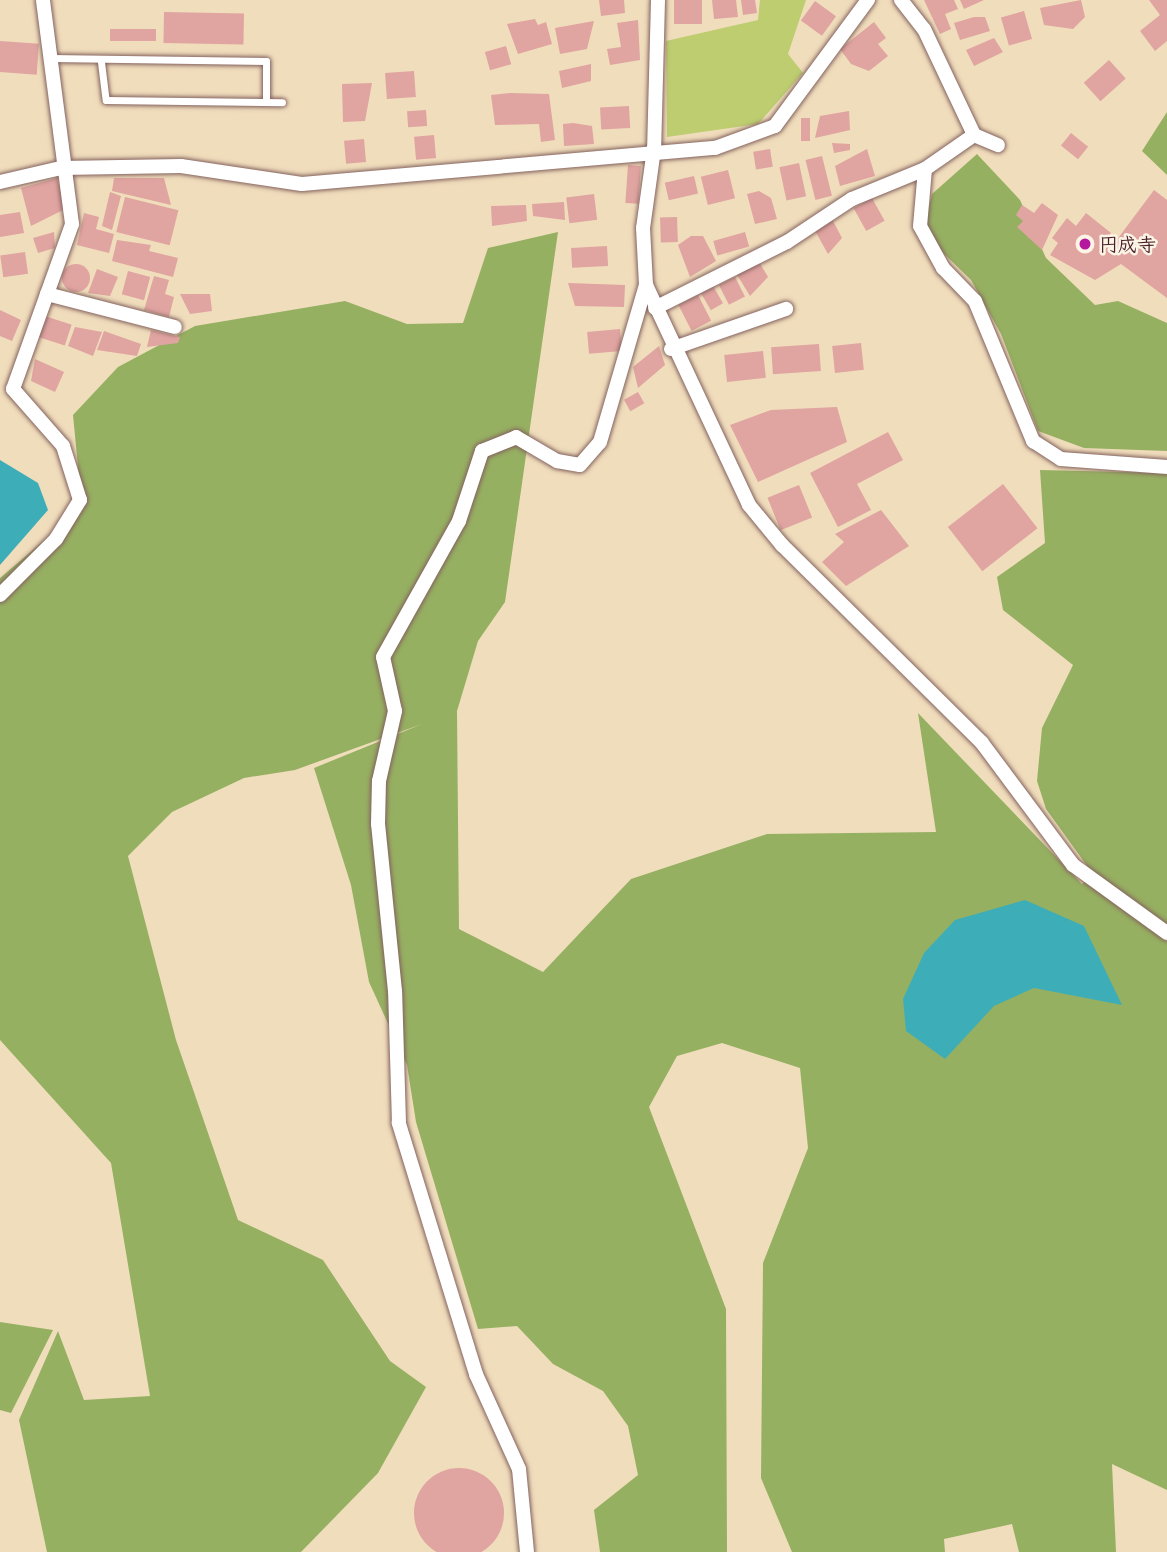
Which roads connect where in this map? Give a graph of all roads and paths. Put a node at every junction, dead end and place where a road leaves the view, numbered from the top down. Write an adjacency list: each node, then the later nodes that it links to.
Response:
1 (43, 0): 5 (street)
2 (658, 0): 11 (street)
3 (868, 0): 11 (street)
4 (901, 0): 9 (street)
5 (50, 58): 6 (lane); 12 (street)
6 (101, 62): 7 (lane); 7 (lane)
7 (266, 102): 8 (lane)
8 (282, 102)
9 (974, 135): 10 (street); 13 (street)
10 (998, 145)
11 (654, 149): 12 (street); 15 (street)
12 (61, 168): 14 (street); 16 (street)
13 (925, 169): 17 (street); 21 (street)
14 (0, 182)
15 (646, 285): 17 (street); 24 (street)
16 (47, 294): 19 (street); 22 (street)
17 (655, 308): 20 (street)
18 (786, 309): 20 (street)
19 (175, 327)
20 (671, 349): 23 (street)
21 (1167, 467)
22 (0, 595)
23 (1167, 933)
24 (527, 1552)

